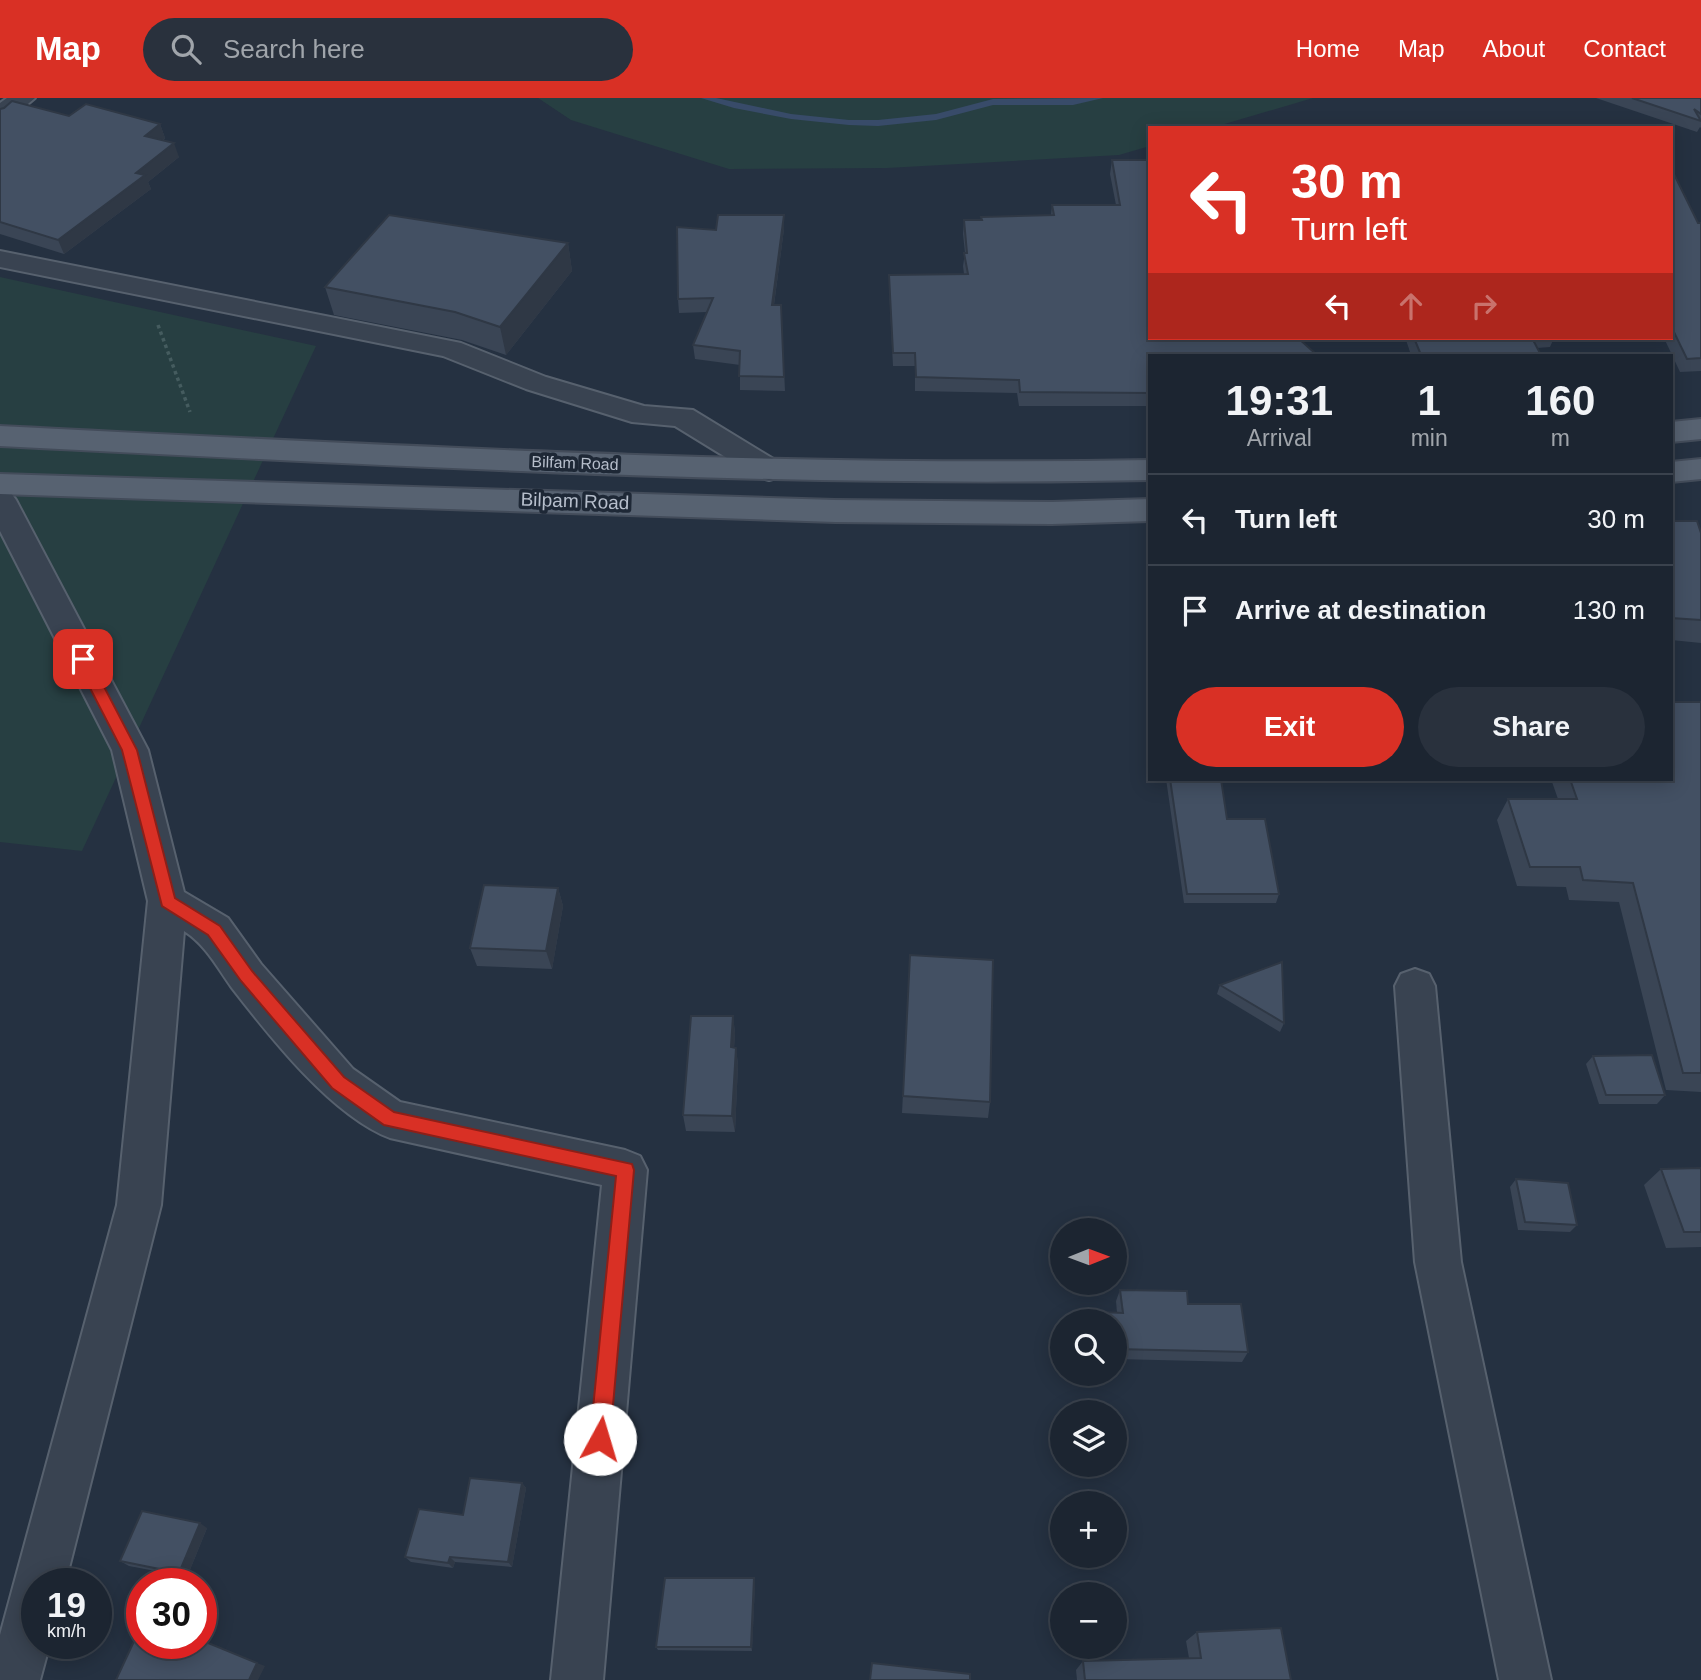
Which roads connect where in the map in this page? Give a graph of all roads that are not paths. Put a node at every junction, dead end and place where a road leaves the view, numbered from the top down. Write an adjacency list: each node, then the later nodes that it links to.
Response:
1 (23, 98): 2 (street)
2 (0, 114)
3 (0, 259): 8 (street)
4 (1701, 429): 5 (main road)
5 (1673, 432)
6 (0, 436): 8 (main road, Bilfam Road)
7 (1701, 469): 10 (main road)
8 (769, 470): 9 (main road, Bilfam Road)
9 (1148, 470)
10 (1673, 472)
11 (0, 484): 13 (main road, Bilpam Road)
12 (0, 500): 14 (street)
13 (1148, 510)
14 (167, 901): 16 (street); 19 (street)
15 (1415, 986): 20 (street)
16 (43, 1568)
17 (21, 1654): 18 (street)
18 (14, 1680)
19 (577, 1680)
20 (1525, 1680)

